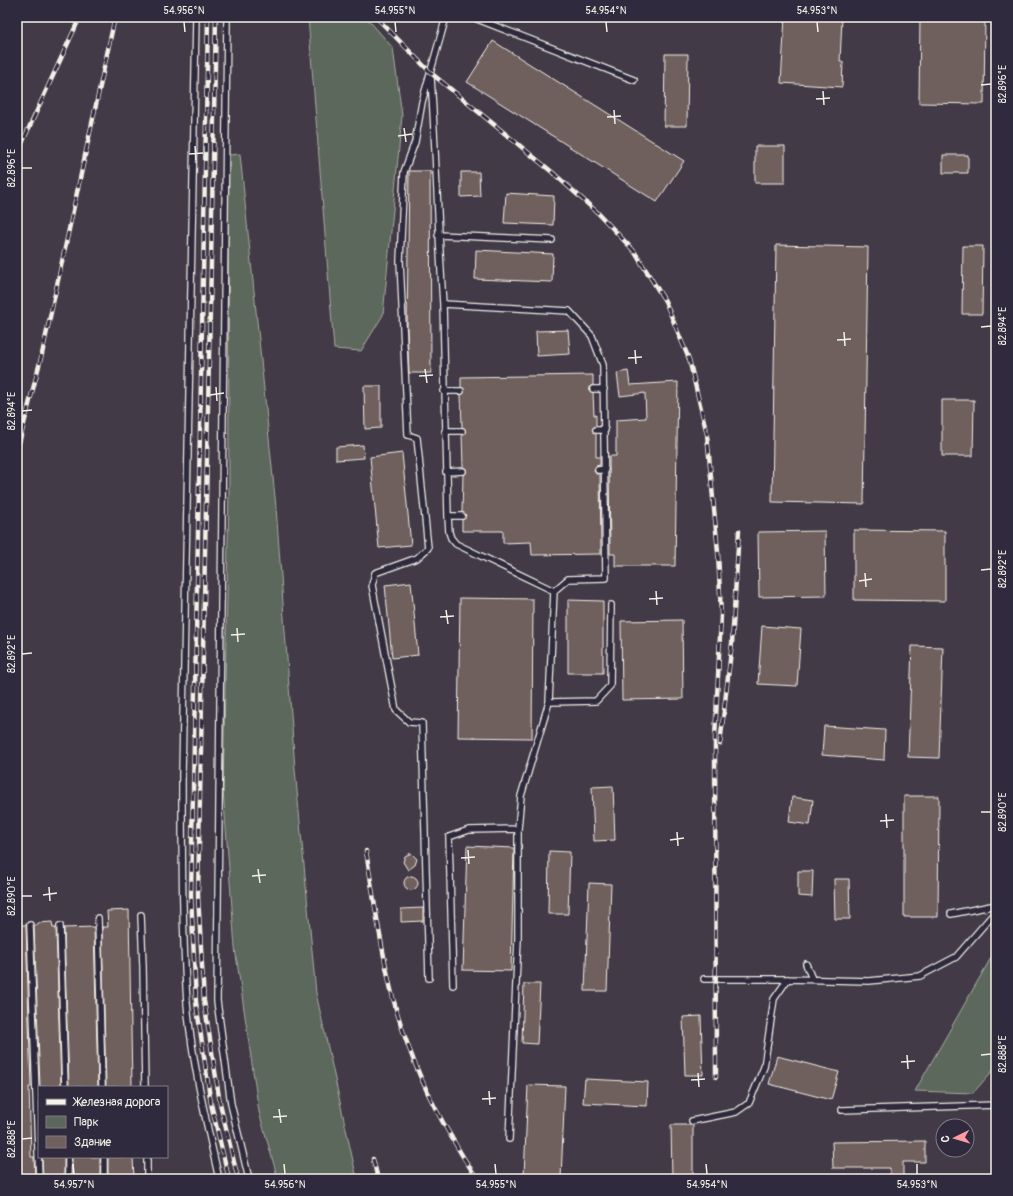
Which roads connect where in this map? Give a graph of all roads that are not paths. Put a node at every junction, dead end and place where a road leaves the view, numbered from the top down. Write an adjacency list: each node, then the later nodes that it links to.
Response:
1 (196, 17): 55 (lane)
2 (228, 17): 56 (lane)
3 (446, 17): 5 (lane)
4 (472, 17): 6 (lane)
5 (431, 73): 7 (lane); 36 (lane)
6 (634, 80)
7 (438, 235): 8 (lane); 9 (lane)
8 (552, 240)
9 (443, 304): 10 (lane); 12 (lane)
10 (604, 389): 11 (lane); 15 (lane)
11 (593, 390)
12 (444, 391): 13 (lane); 17 (lane)
13 (461, 391)
14 (596, 430): 15 (lane)
15 (604, 430): 18 (lane)
16 (462, 431): 17 (lane)
17 (445, 432): 21 (lane)
18 (605, 469): 19 (lane); 24 (lane)
19 (598, 470)
20 (463, 471): 21 (lane)
21 (446, 472): 22 (lane)
22 (448, 516): 23 (lane); 24 (lane)
23 (462, 516)
24 (554, 591): 26 (lane)
25 (610, 605): 26 (lane)
26 (549, 702): 27 (lane)
27 (518, 828): 40 (lane); 47 (lane)
28 (996, 905): 30 (lane)
29 (996, 911): 39 (lane)
30 (951, 914)
31 (141, 915): 43 (lane)
32 (98, 918): 42 (lane)
33 (30, 925): 51 (lane)
34 (60, 926): 41 (lane)
35 (806, 964): 39 (lane)
36 (429, 978)
37 (704, 978): 38 (lane)
38 (788, 979): 39 (lane); 46 (lane)
39 (812, 979)
40 (453, 986)
41 (65, 1086)
42 (102, 1086)
43 (145, 1086)
44 (996, 1105): 45 (lane)
45 (842, 1110)
46 (692, 1121)
47 (509, 1138)
48 (68, 1158): 52 (lane)
49 (104, 1158): 53 (lane)
50 (147, 1158): 54 (lane)
51 (38, 1179)
52 (68, 1179)
53 (104, 1179)
54 (147, 1179)
55 (219, 1179)
56 (249, 1179)

